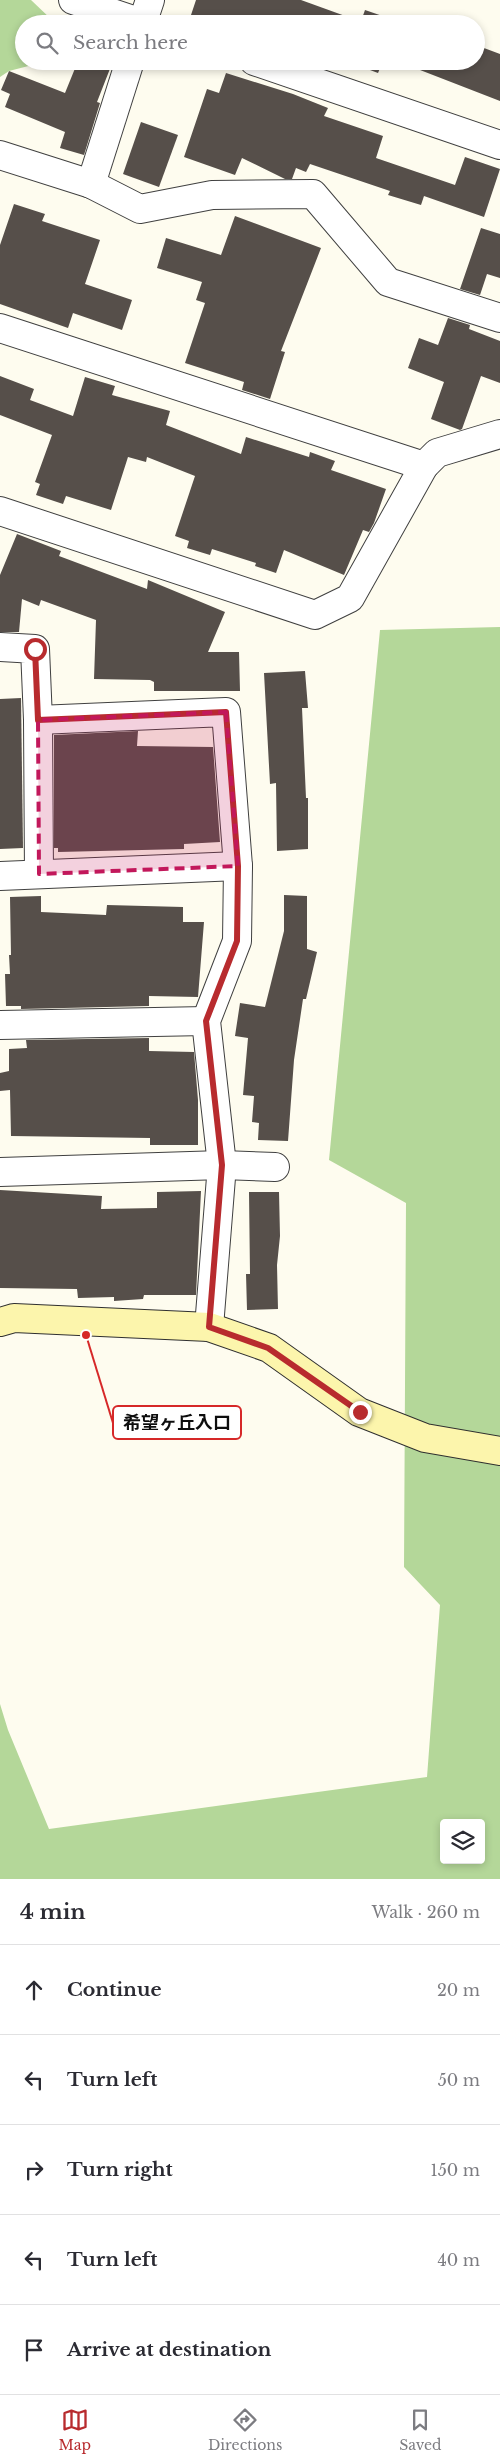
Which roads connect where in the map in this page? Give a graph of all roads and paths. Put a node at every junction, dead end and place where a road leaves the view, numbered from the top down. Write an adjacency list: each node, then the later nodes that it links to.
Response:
1 (73, 0): 2 (street)
2 (133, 15)
3 (127, 70): 7 (street)
4 (280, 70): 5 (street)
5 (500, 145)
6 (1, 157): 7 (street)
7 (91, 184): 8 (street)
8 (500, 318)
9 (0, 328): 11 (street)
10 (500, 434): 11 (street)
11 (424, 466): 12 (street)
12 (0, 512)
13 (0, 647): 14 (street)
14 (38, 720): 15 (street); 16 (street)
15 (238, 866): 16 (street); 18 (street)
16 (39, 874): 17 (street)
17 (0, 876)
18 (206, 1021): 19 (street); 20 (street)
19 (0, 1026)
20 (222, 1165): 21 (street); 22 (street); 24 (street)
21 (274, 1166)
22 (0, 1172)
23 (0, 1322): 24 (street)
24 (209, 1327): 25 (street)
25 (500, 1451)

